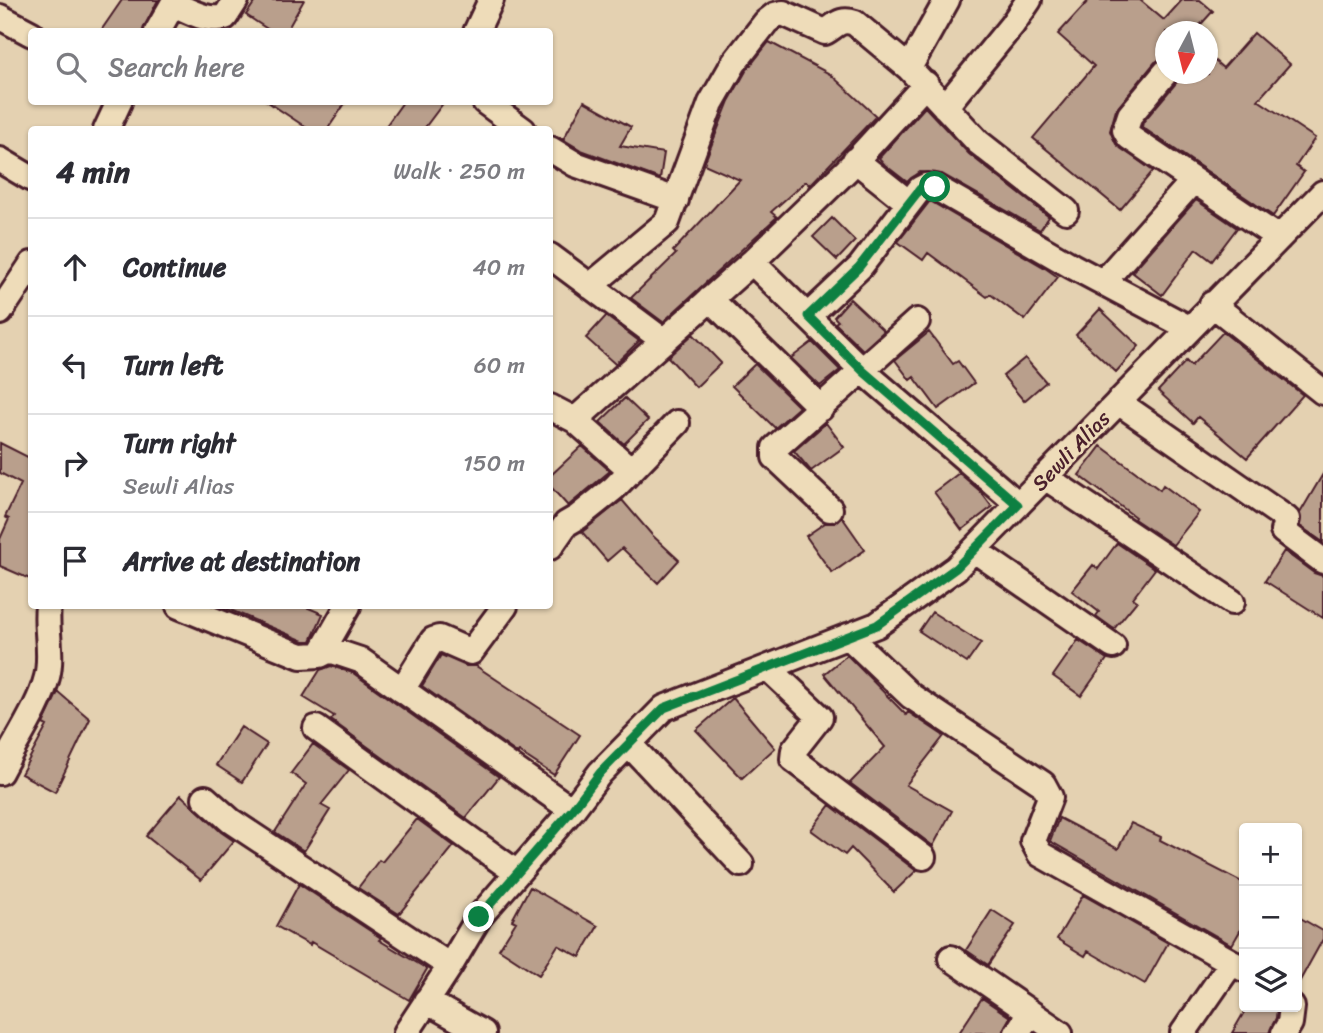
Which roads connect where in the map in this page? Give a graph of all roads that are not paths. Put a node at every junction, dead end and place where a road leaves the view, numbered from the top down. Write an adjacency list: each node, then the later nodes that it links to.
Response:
1 (236, 0): 5 (street)
2 (491, 0): 8 (street)
3 (947, 0): 10 (street)
4 (1029, 0): 14 (street)
5 (174, 2): 7 (street)
6 (0, 17): 9 (street)
7 (159, 28)
8 (477, 28)
9 (28, 32)
10 (917, 76): 14 (street); 19 (street); 23 (street)
11 (1156, 84): 21 (street)
12 (118, 105): 15 (street)
13 (489, 105): 16 (street)
14 (945, 107): 25 (street)
15 (108, 126)
16 (518, 126)
17 (553, 151): 23 (street)
18 (0, 160): 20 (street)
19 (855, 160): 24 (street); 28 (street)
20 (28, 177)
21 (1193, 181): 26 (street); 30 (street)
22 (1323, 193): 26 (street, Sewli Alias)
23 (676, 200): 31 (street)
24 (909, 204): 30 (street); 35 (street)
25 (1066, 211)
26 (1279, 238): 33 (street, Sewli Alias)
27 (553, 258): 31 (street)
28 (752, 262): 32 (street); 35 (street)
29 (28, 270): 34 (street)
30 (1103, 282): 37 (street)
31 (590, 286): 38 (street)
32 (710, 299): 38 (street); 42 (street)
33 (1212, 304): 37 (street, Sewli Alias); 40 (street)
34 (0, 312)
35 (808, 316): 39 (street)
36 (917, 321): 39 (street)
37 (1189, 328): 41 (street, Sewli Alias)
38 (664, 341): 44 (street)
39 (863, 371): 42 (street); 48 (street)
40 (1322, 389)
41 (1118, 402): 47 (street, Sewli Alias); 52 (street)
42 (821, 408): 49 (street)
43 (553, 409): 44 (street)
44 (575, 420): 46 (street)
45 (677, 423): 46 (street)
46 (631, 470): 50 (street)
47 (1045, 477): 48 (street, Sewli Alias); 53 (street)
48 (1018, 505): 51 (street, Sewli Alias)
49 (830, 509)
50 (553, 543)
51 (974, 550): 58 (street, Sewli Alias); 59 (street)
52 (1323, 561)
53 (1232, 602)
54 (48, 609): 65 (street)
55 (186, 609): 60 (street)
56 (346, 609): 60 (street)
57 (503, 609): 62 (street)
58 (848, 636): 61 (street, Sewli Alias); 73 (street)
59 (1113, 646)
60 (320, 655): 62 (street)
61 (768, 668): 64 (street, Sewli Alias); 68 (street)
62 (402, 690): 67 (street)
63 (316, 728): 70 (street)
64 (629, 744): 67 (street, Sewli Alias); 69 (street)
65 (0, 772)
66 (205, 798): 72 (street)
67 (572, 810): 70 (street, Sewli Alias)
68 (923, 857)
69 (741, 864)
70 (517, 873): 72 (street, Sewli Alias)
71 (951, 958): 76 (street)
72 (450, 966): 74 (street, Sewli Alias)
73 (1238, 966): 80 (street)
74 (426, 1000): 77 (street, Sewli Alias); 78 (street)
75 (1291, 1012): 81 (street)
76 (1023, 1023): 79 (street)
77 (406, 1033)
78 (483, 1033)
79 (1060, 1033)
80 (1183, 1033)
81 (1284, 1033)

